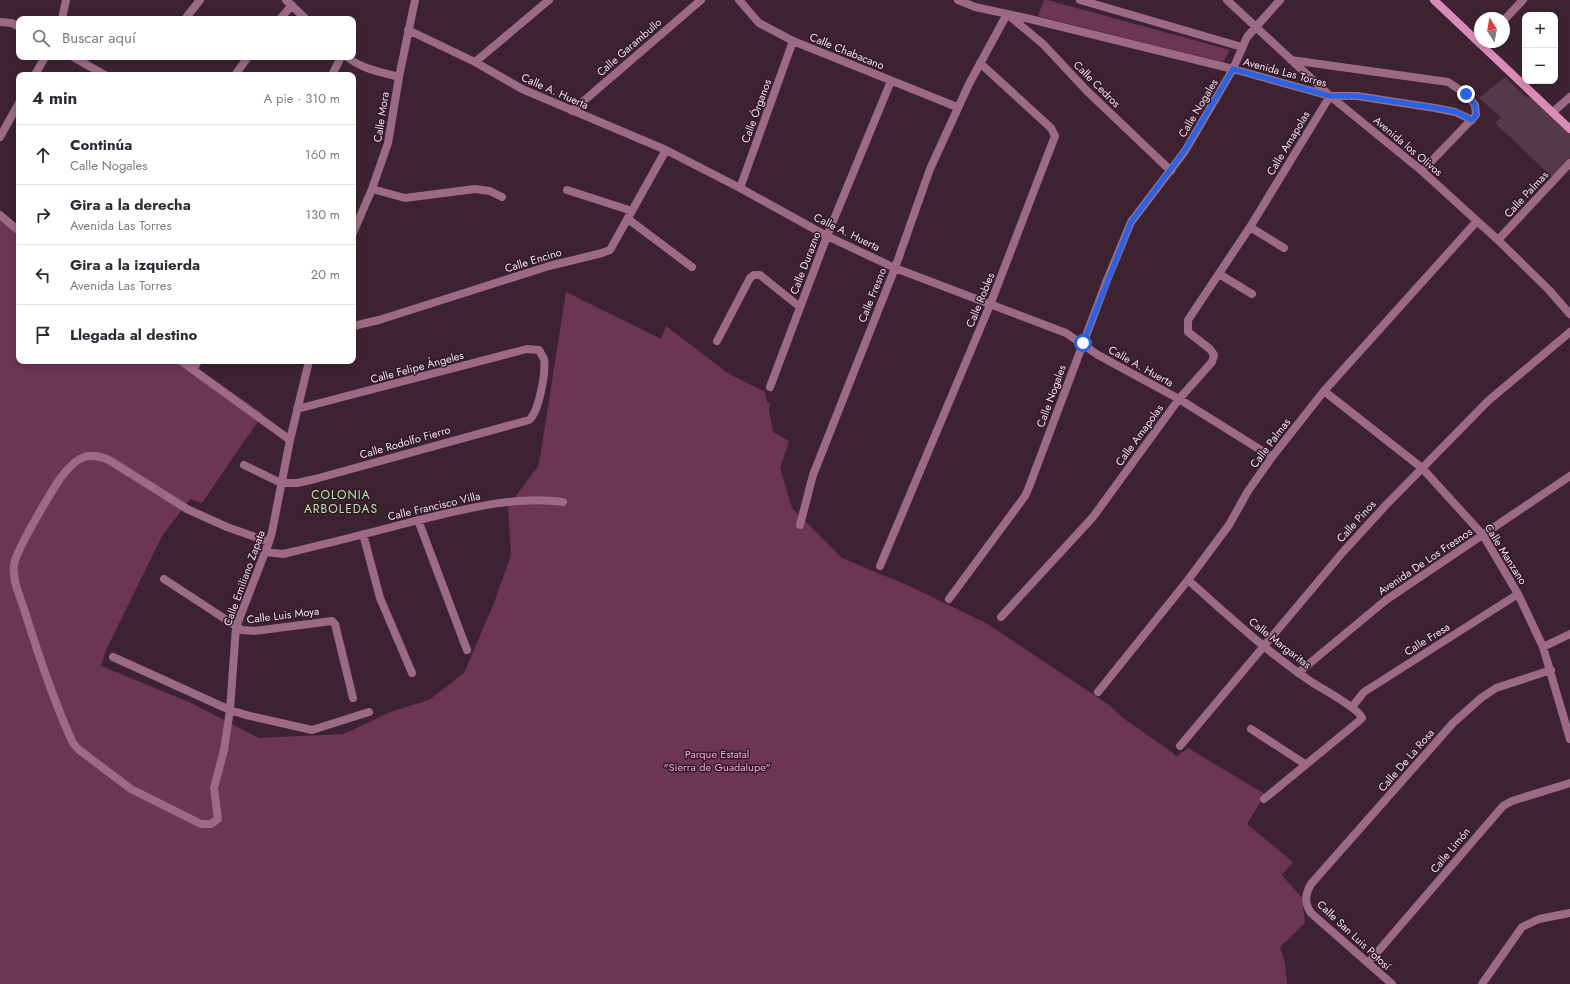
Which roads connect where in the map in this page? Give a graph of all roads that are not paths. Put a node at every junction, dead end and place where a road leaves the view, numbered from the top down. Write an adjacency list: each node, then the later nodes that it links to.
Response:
1 (66, 0): 16 (street)
2 (200, 0): 17 (street)
3 (415, 0): 23 (street, Calle Mora)
4 (549, 0): 34 (street)
5 (701, 0): 47 (street, Calle Garambullo)
6 (739, 0): 25 (street, Calle Chabacano)
7 (958, 0): 15 (street, Avenida Las Torres)
8 (1080, 0): 26 (street, Avenida Las Torres)
9 (1227, 0): 22 (street, Avenida los Olivos)
10 (1280, 0): 22 (street, Calle Nogales)
11 (1434, 0): 24 (street)
12 (1522, 0): 14 (street)
13 (289, 3): 18 (street); 19 (street)
14 (1510, 13)
15 (1007, 14): 35 (street, Calle Fresno); 36 (street, Avenida Las Torres); 54 (street, Calle Cedros)
16 (63, 16)
17 (187, 16)
18 (282, 16)
19 (303, 16)
20 (0, 22): 21 (street)
21 (16, 25)
22 (1254, 28): 26 (street, Calle Nogales); 33 (street, Avenida los Olivos)
23 (408, 30): 34 (street, Calle A. Huerta); 41 (street, Calle Mora)
24 (1474, 36)
25 (793, 41): 42 (street, Calle Chabacano); 56 (street, Calle Órganos)
26 (1242, 47): 36 (street, Calle Nogales)
27 (1487, 48): 48 (street)
28 (43, 60): 37 (street)
29 (78, 60): 38 (street)
30 (246, 60): 39 (street)
31 (340, 60): 40 (street)
32 (351, 60): 41 (street)
33 (1291, 60): 43 (street, Avenida los Olivos); 49 (street, Avenida Las Torres)
34 (475, 62): 47 (street, Calle A. Huerta)
35 (980, 63): 45 (street, Calle Fresno); 74 (street, Calle Robles)
36 (1233, 69): 43 (street, Avenida Las Torres); 54 (street, Calle Nogales)
37 (37, 72)
38 (98, 72)
39 (237, 72)
40 (334, 72)
41 (399, 77): 57 (street, Calle Mora)
42 (891, 81): 45 (street, Calle Chabacano); 67 (street, Calle Durazno)
43 (1330, 96): 49 (street, Avenida Las Torres); 55 (street, Avenida los Olivos); 65 (street, Calle Amapolas)
44 (1570, 97): 48 (street)
45 (957, 107): 71 (street, Calle Fresno)
46 (16, 108): 51 (street)
47 (572, 111): 52 (street, Calle A. Huerta)
48 (1553, 112): 50 (street)
49 (1472, 120): 55 (street)
50 (1570, 129)
51 (0, 137)
52 (666, 150): 56 (street, Calle A. Huerta); 60 (street, Calle Encino)
53 (1570, 163): 68 (street, Calle Palmas)
54 (1171, 170): 80 (street, Calle Nogales)
55 (1422, 171): 63 (street, Avenida los Olivos)
56 (740, 188): 67 (street, Calle A. Huerta)
57 (372, 189): 59 (street); 64 (street, Calle Mora)
58 (567, 190): 60 (street)
59 (502, 197)
60 (632, 211): 62 (street, Calle Encino)
61 (0, 215): 66 (street)
62 (628, 220): 70 (street); 77 (street, Calle Encino)
63 (1477, 221): 68 (street, Avenida los Olivos); 86 (street, Calle Palmas)
64 (356, 226)
65 (1250, 227): 69 (street); 72 (street, Calle Amapolas)
66 (16, 228)
67 (827, 236): 71 (street, Calle A. Huerta); 75 (street, Calle Durazno)
68 (1498, 240): 76 (street, Avenida los Olivos)
69 (1284, 248)
70 (692, 267)
71 (895, 268): 74 (street, Calle A. Huerta); 98 (street, Calle Fresno)
72 (1219, 274): 73 (street); 87 (street, Calle Amapolas)
73 (1252, 294)
74 (990, 305): 80 (street, Calle A. Huerta); 103 (street, Calle Robles)
75 (800, 307): 79 (street); 85 (street, Calle Durazno)
76 (1569, 309)
77 (356, 325)
78 (1570, 332): 93 (street, Calle Pinos)
79 (717, 341)
80 (1083, 343): 87 (street, Calle A. Huerta); 107 (street, Calle Nogales)
81 (185, 364): 84 (street)
82 (196, 364): 84 (street)
83 (308, 364): 88 (street, Calle Emiliano Zapata)
84 (193, 370): 90 (street)
85 (770, 387)
86 (1324, 391): 91 (street, Calle Palmas); 93 (street, Calle Manzano)
87 (1179, 399): 91 (street, Calle A. Huerta); 108 (street, Calle Amapolas)
88 (297, 409): 89 (street, Calle Felipe Ángeles); 90 (street, Calle Emiliano Zapata)
89 (533, 417): 95 (street, Calle Rodolfo Fierro)
90 (290, 440): 95 (street, Calle Emiliano Zapata)
91 (1272, 457): 105 (street, Calle Palmas)
92 (244, 465): 95 (street)
93 (1422, 468): 100 (street, Calle Manzano); 111 (street, Calle Pinos)
94 (1570, 476): 100 (street, Avenida De Los Fresnos)
95 (281, 483): 101 (street, Calle Emiliano Zapata)
96 (563, 502): 97 (street, Calle Francisco Villa)
97 (418, 520): 99 (street, Calle Francisco Villa); 113 (street)
98 (800, 524)
99 (363, 534): 102 (street, Calle Francisco Villa); 116 (street)
100 (1484, 535): 106 (street, Calle Manzano); 117 (street, Avenida De Los Fresnos)
101 (269, 542): 102 (street, Calle Emiliano Zapata); 121 (street, Calle Emiliano Zapata)
102 (265, 552): 109 (street, Calle Emiliano Zapata)
103 (880, 566)
104 (164, 579): 109 (street)
105 (1188, 580): 111 (street, Calle Margaritas); 118 (street, Calle Palmas)
106 (1518, 594): 112 (street, Calle Manzano); 120 (street, Calle Fresa)
107 (949, 599)
108 (1001, 617)
109 (236, 627): 119 (street, Calle Luis Moya); 121 (street, Calle Emiliano Zapata)
110 (1570, 634): 112 (street)
111 (1264, 647): 117 (street, Calle Margaritas); 125 (street, Calle Pinos)
112 (1543, 647): 115 (street, Calle Manzano)
113 (467, 650)
114 (113, 657): 121 (street)
115 (1551, 670): 124 (street, Calle Manzano); 129 (street, Calle De La Rosa)
116 (412, 673)
117 (1298, 673): 120 (street, Calle Margaritas)
118 (1098, 692)
119 (353, 698)
120 (1352, 707): 126 (street, Calle Margaritas)
121 (230, 710): 122 (street)
122 (369, 712)
123 (1251, 729): 126 (street)
124 (1570, 739)
125 (1180, 746)
126 (1305, 764): 128 (street)
127 (1570, 783): 131 (street, Calle Limón)
128 (1264, 800)
129 (1305, 900): 131 (street, Calle San Luis Potosí)
130 (1570, 913): 133 (street)
131 (1368, 963): 132 (street, Calle San Luis Potosí)
132 (1392, 984)
133 (1482, 984)

